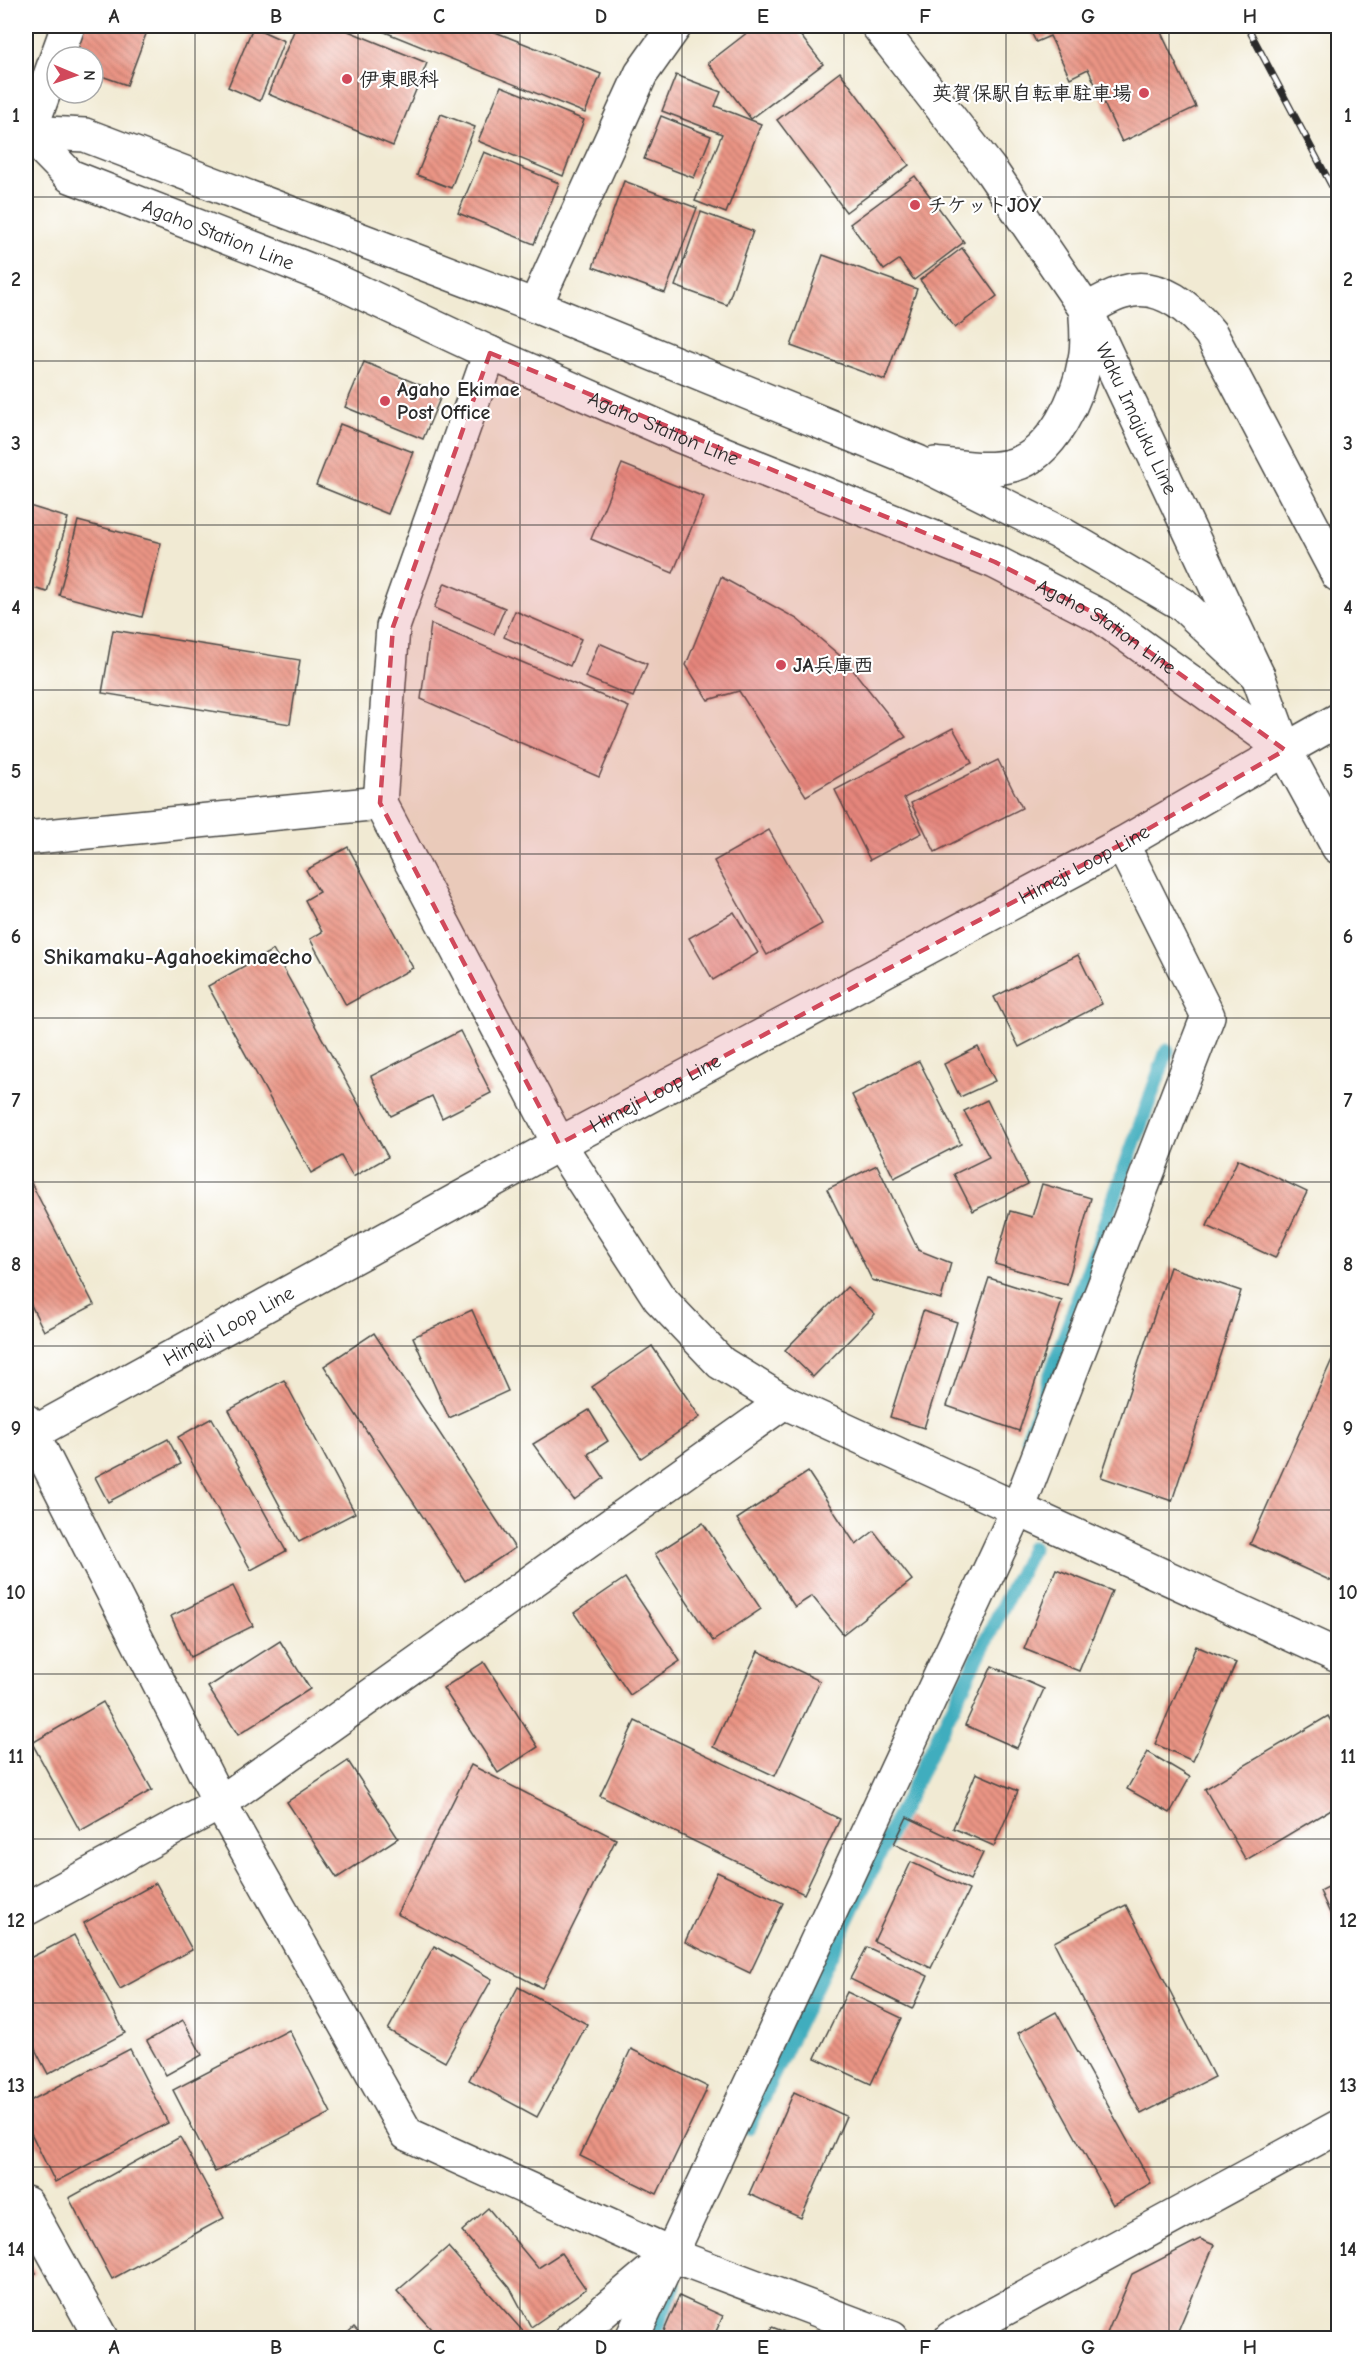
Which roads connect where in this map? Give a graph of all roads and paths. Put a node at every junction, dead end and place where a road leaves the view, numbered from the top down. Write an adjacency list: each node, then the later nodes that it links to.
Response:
1 (68, 26): 4 (street)
2 (675, 26): 5 (street)
3 (878, 26): 6 (street, Waku Imajuku Line)
4 (27, 136): 5 (street); 7 (street, Agaho Station Line)
5 (535, 306): 8 (street)
6 (1086, 310): 8 (street); 9 (street); 10 (street, Waku Imajuku Line)
7 (490, 353): 12 (street, Agaho Station Line); 13 (street)
8 (918, 462): 10 (street)
9 (1338, 575)
10 (1258, 676): 12 (street, Waku Imajuku Line)
11 (1338, 720): 12 (street, Himeji Loop Line)
12 (1285, 750): 15 (street, Himeji Loop Line); 16 (street, Waku Imajuku Line)
13 (380, 803): 14 (street); 17 (street)
14 (26, 838)
15 (1122, 844): 17 (street, Himeji Loop Line); 20 (street)
16 (1338, 848)
17 (560, 1144): 18 (street); 19 (street, Himeji Loop Line)
18 (784, 1402): 20 (street); 22 (street)
19 (28, 1431): 22 (street)
20 (1018, 1509): 21 (street); 26 (street)
21 (1338, 1656)
22 (220, 1803): 23 (street); 26 (street)
23 (26, 1908)
24 (1338, 2127): 31 (street)
25 (26, 2203): 27 (street)
26 (671, 2254): 28 (street); 29 (street); 30 (street)
27 (101, 2338)
28 (572, 2338)
29 (633, 2338)
30 (892, 2338)
31 (951, 2338)

